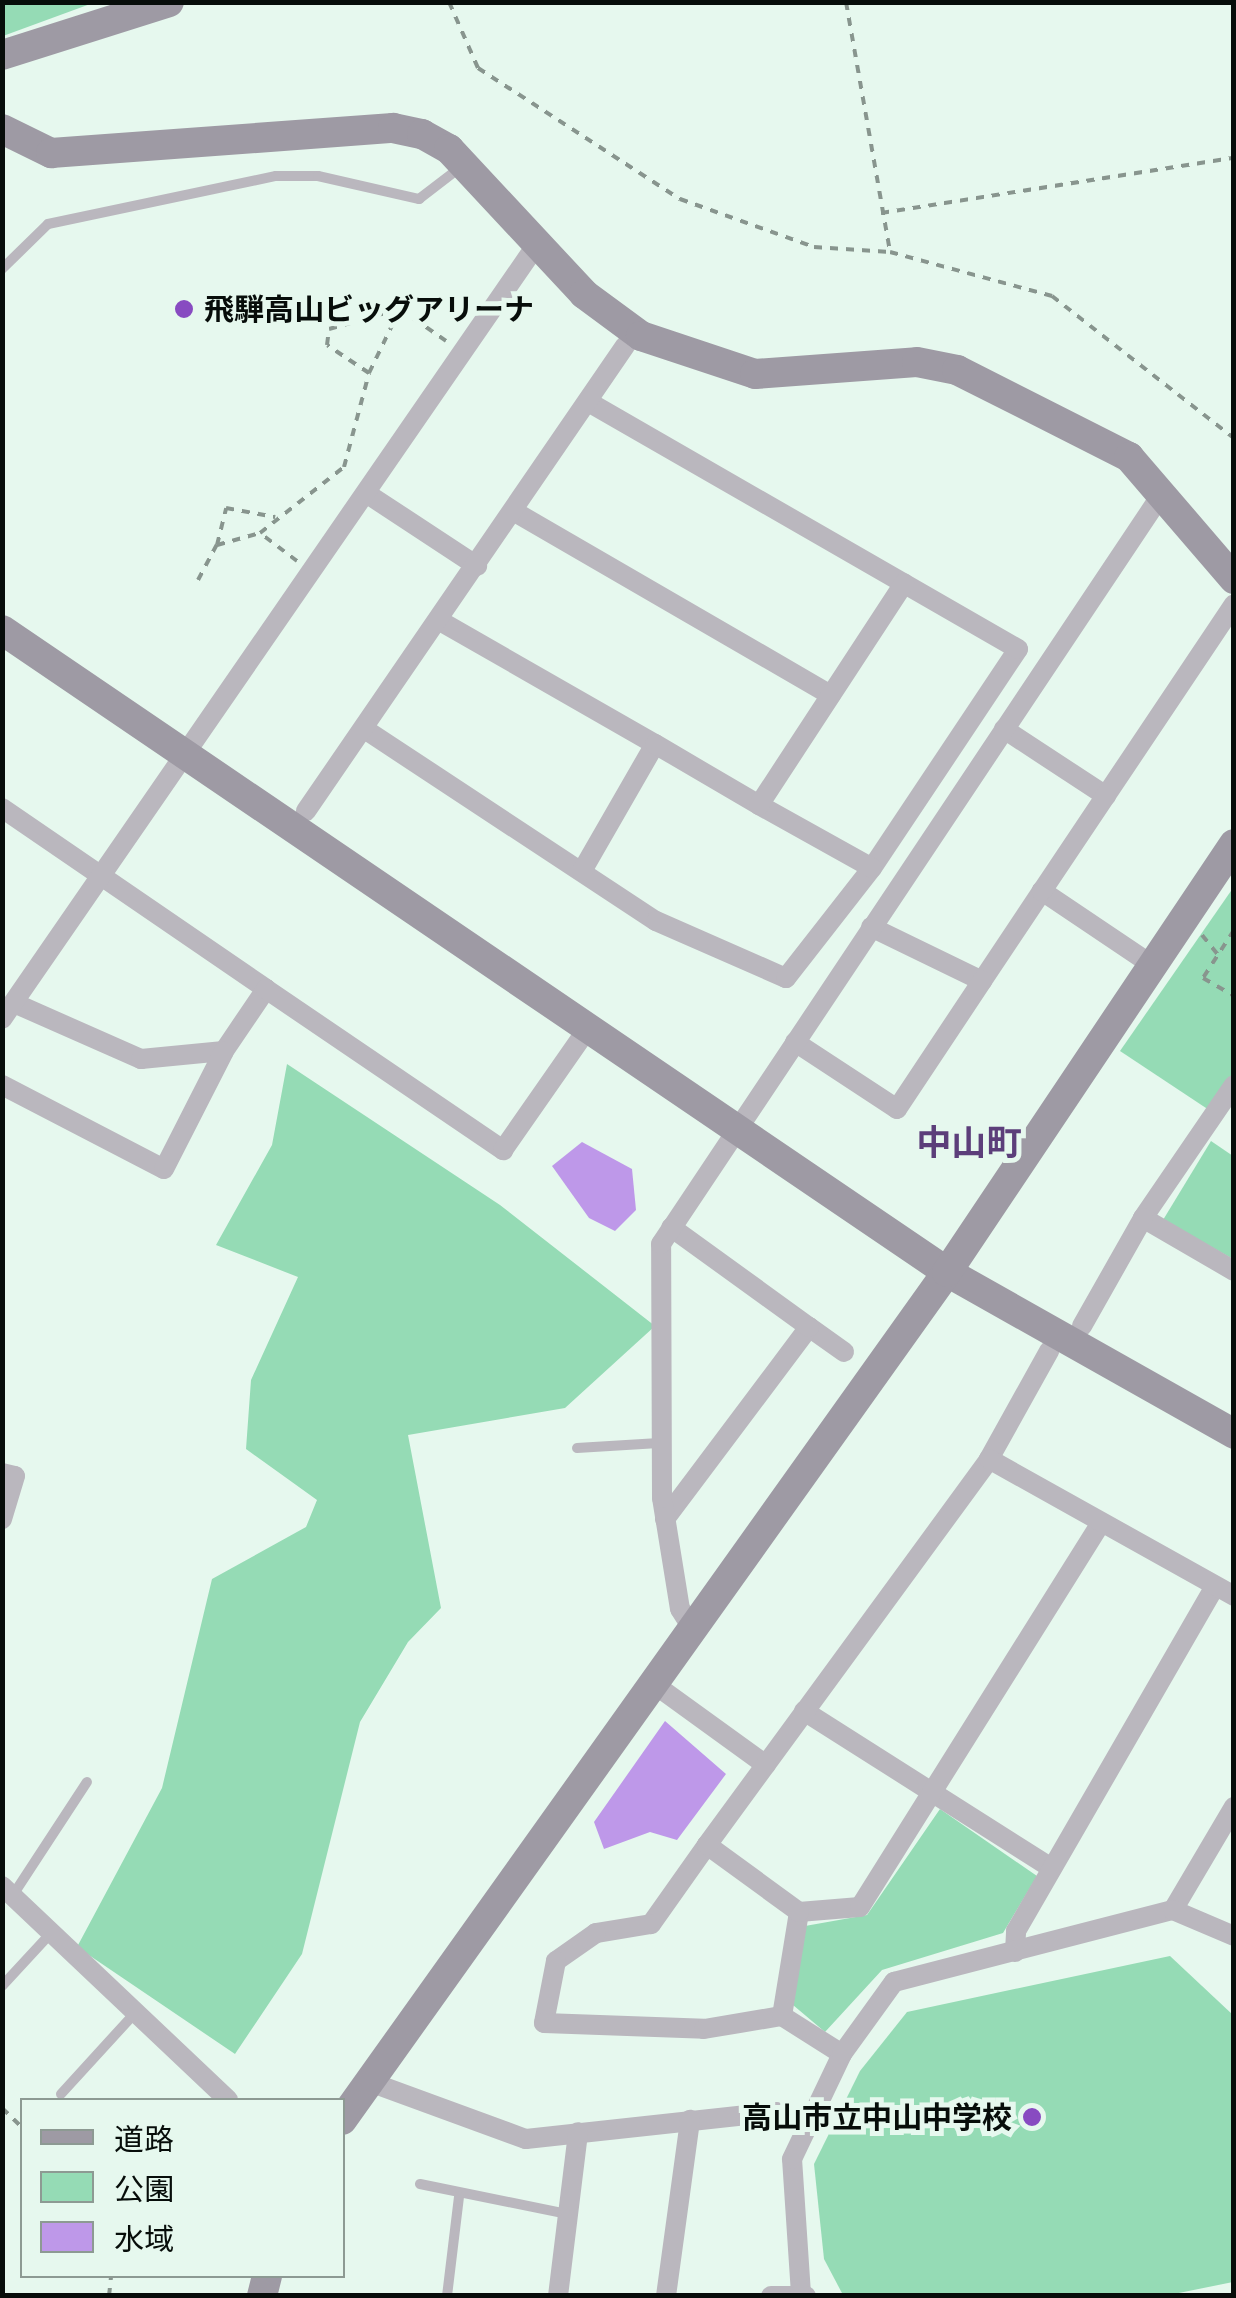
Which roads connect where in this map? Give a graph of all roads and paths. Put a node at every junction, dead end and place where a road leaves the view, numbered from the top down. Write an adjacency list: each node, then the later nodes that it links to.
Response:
1 (169, 2): 4 (street)
2 (450, 2): 10 (path)
3 (846, 2): 8 (path)
4 (2, 55)
5 (2, 129): 7 (street)
6 (1234, 158): 8 (path)
7 (464, 164): 9 (street); 11 (lane)
8 (881, 213): 10 (path)
9 (537, 244): 18 (street); 19 (street)
10 (890, 252): 17 (path)
11 (2, 269)
12 (400, 309): 13 (path); 15 (path); 15 (path)
13 (450, 344)
14 (625, 346): 16 (street)
15 (369, 372): 21 (path)
16 (588, 402): 20 (street); 28 (street)
17 (1234, 438)
18 (1162, 492): 26 (street); 33 (street)
19 (366, 493): 25 (street); 36 (street)
20 (515, 512): 25 (street); 32 (street)
21 (275, 516): 22 (path); 23 (path)
22 (260, 532): 23 (path); 24 (path)
23 (217, 545): 27 (path)
24 (300, 563)
25 (477, 566): 30 (street)
26 (1234, 578)
27 (198, 580)
28 (904, 583): 32 (street); 42 (street)
29 (1234, 604): 37 (street)
30 (440, 621): 34 (street); 35 (street)
31 (2, 630): 36 (street)
32 (831, 695): 38 (street)
33 (1004, 729): 37 (street); 46 (street)
34 (366, 730): 40 (street); 43 (street)
35 (655, 744): 38 (street); 43 (street)
36 (188, 754): 44 (street); 53 (street)
37 (1106, 796): 45 (street)
38 (759, 804): 42 (street)
39 (2, 808): 44 (street)
40 (306, 812)
41 (1231, 855): 48 (street)
42 (872, 868): 43 (street)
43 (582, 872)
44 (104, 876): 50 (street); 52 (street)
45 (1042, 892): 48 (street); 49 (street)
46 (871, 927): 49 (street); 54 (street)
47 (1234, 930): 51 (path)
48 (1152, 965): 62 (street)
49 (982, 982): 54 (street)
50 (266, 989): 53 (street); 55 (street)
51 (1234, 996)
52 (8, 1011): 55 (street)
53 (588, 1028): 58 (street)
54 (796, 1042): 58 (street)
55 (224, 1051): 56 (street)
56 (2, 1086)
57 (1234, 1086): 59 (street)
58 (737, 1129): 60 (street); 62 (street)
59 (1143, 1218): 61 (street); 63 (street)
60 (671, 1226): 64 (street); 68 (street)
61 (1234, 1270)
62 (947, 1272): 67 (street); 76 (street)
63 (1082, 1326)
64 (809, 1327): 66 (street); 73 (street)
65 (1049, 1351): 70 (street)
66 (844, 1352)
67 (1234, 1434)
68 (658, 1443): 69 (lane); 73 (street)
69 (577, 1448)
70 (989, 1459): 74 (street); 78 (street)
71 (2, 1473): 72 (street)
72 (2, 1519)
73 (666, 1519): 76 (street)
74 (1101, 1523): 75 (street); 81 (street)
75 (1224, 1591): 84 (street)
76 (692, 1628): 77 (street)
77 (654, 1684): 79 (street); 95 (street)
78 (804, 1710): 79 (street); 81 (street)
79 (766, 1765): 83 (street)
80 (87, 1782): 85 (lane)
81 (933, 1794): 84 (street); 87 (street)
82 (1234, 1807): 86 (street)
83 (707, 1845): 87 (street); 93 (street)
84 (1051, 1868): 90 (street)
85 (8, 1891): 88 (street)
86 (1174, 1910): 89 (street); 90 (street)
87 (799, 1912): 93 (street)
88 (52, 1932): 91 (lane); 92 (street)
89 (1234, 1936)
90 (1015, 1952): 94 (street)
91 (2, 1986)
92 (136, 2013): 96 (lane); 97 (street)
93 (782, 2016): 94 (street)
94 (842, 2054): 100 (street)
95 (370, 2082): 98 (street); 101 (street)
96 (60, 2094)
97 (226, 2098)
98 (345, 2116)
99 (690, 2120): 100 (street); 101 (street); 108 (street)
100 (808, 2122): 105 (street)
101 (578, 2132): 104 (street)
102 (420, 2184): 103 (lane)
103 (459, 2197): 104 (lane); 106 (lane)
104 (568, 2214): 107 (street)
105 (804, 2294): 109 (street)
106 (448, 2296)
107 (558, 2296)
108 (666, 2296)
109 (771, 2296)

